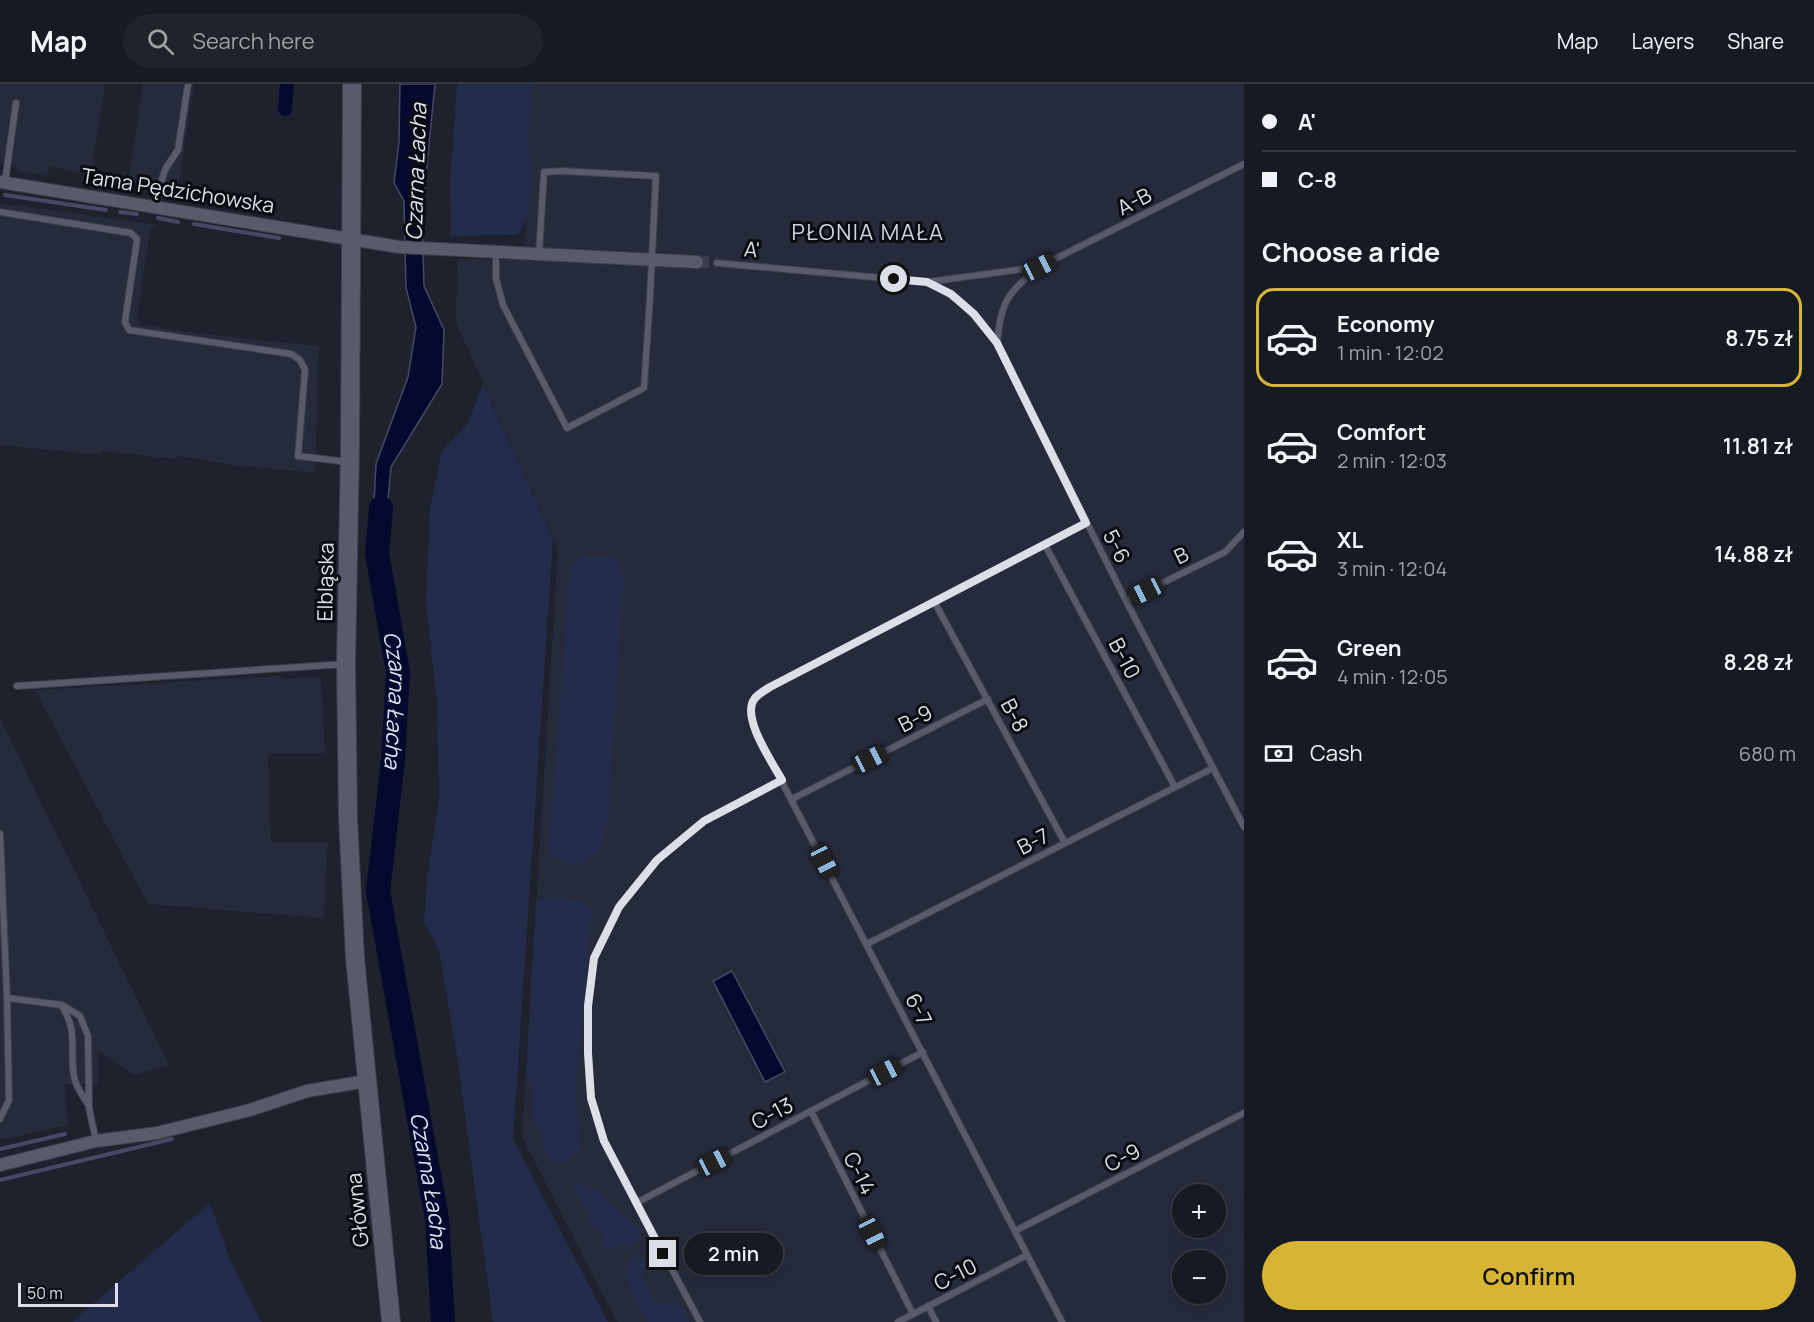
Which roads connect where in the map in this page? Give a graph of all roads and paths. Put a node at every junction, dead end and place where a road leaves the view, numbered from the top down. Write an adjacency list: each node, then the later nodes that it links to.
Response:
1 (188, 84): 6 (lane)
2 (352, 84): 8 (main road, Elbląska)
3 (16, 103): 5 (lane)
4 (1244, 164): 14 (lane, A-B)
5 (3, 183): 6 (street, Tama Pędzichowska)
6 (157, 206): 8 (street, Tama Pędzichowska)
7 (0, 212): 17 (lane)
8 (351, 238): 9 (street, Tama Pędzichowska); 17 (main road, Elbląska)
9 (496, 252): 10 (street, Tama Pędzichowska); 11 (lane)
10 (539, 254): 11 (street, Tama Pędzichowska); 11 (lane)
11 (652, 260): 12 (street, Tama Pędzichowska)
12 (697, 262)
13 (717, 263): 15 (lane, A')
14 (1039, 267): 15 (lane, A'); 16 (lane)
15 (927, 282): 16 (lane, A')
16 (997, 343): 18 (lane, 5-6)
17 (349, 462): 23 (main road, Elbląska)
18 (1086, 523): 20 (lane); 21 (lane, 5-6)
19 (1244, 532): 21 (lane, B)
20 (1046, 545): 22 (lane); 28 (lane, B-10)
21 (1126, 601): 26 (lane, 5-6)
22 (935, 603): 25 (lane, B-8); 27 (lane, 6-7)
23 (346, 664): 24 (lane); 37 (main road, Elbląska)
24 (16, 686)
25 (988, 699): 29 (lane, B-9); 32 (lane, B-8)
26 (1213, 768): 28 (lane, B-7); 30 (lane, 5-6)
27 (782, 780): 29 (lane, 6-7); 44 (lane)
28 (1175, 787): 32 (lane, B-7)
29 (792, 799): 33 (lane, 6-7)
30 (1244, 827)
31 (0, 834): 34 (lane)
32 (1065, 843): 33 (lane, B-7)
33 (867, 944): 36 (lane, 6-7)
34 (7, 998): 35 (lane); 41 (lane)
35 (62, 1005): 38 (lane); 38 (lane)
36 (923, 1052): 39 (lane, C-13); 45 (lane, 6-7)
37 (367, 1088): 42 (street); 49 (main road, Główna)
38 (89, 1108): 42 (lane)
39 (811, 1111): 44 (lane, C-13); 48 (lane, C-14)
40 (1244, 1113): 45 (lane, C-9)
41 (0, 1119)
42 (96, 1141): 43 (street)
43 (0, 1165)
44 (636, 1203): 50 (lane)
45 (1015, 1231): 46 (lane, 6-7)
46 (1027, 1255): 47 (lane, C-10); 53 (lane, 6-7)
47 (928, 1306): 48 (lane, C-10); 52 (lane)
48 (913, 1314): 51 (lane, C-10)
49 (391, 1322)
50 (700, 1322)
51 (898, 1322)
52 (936, 1322)
53 (1062, 1322)

